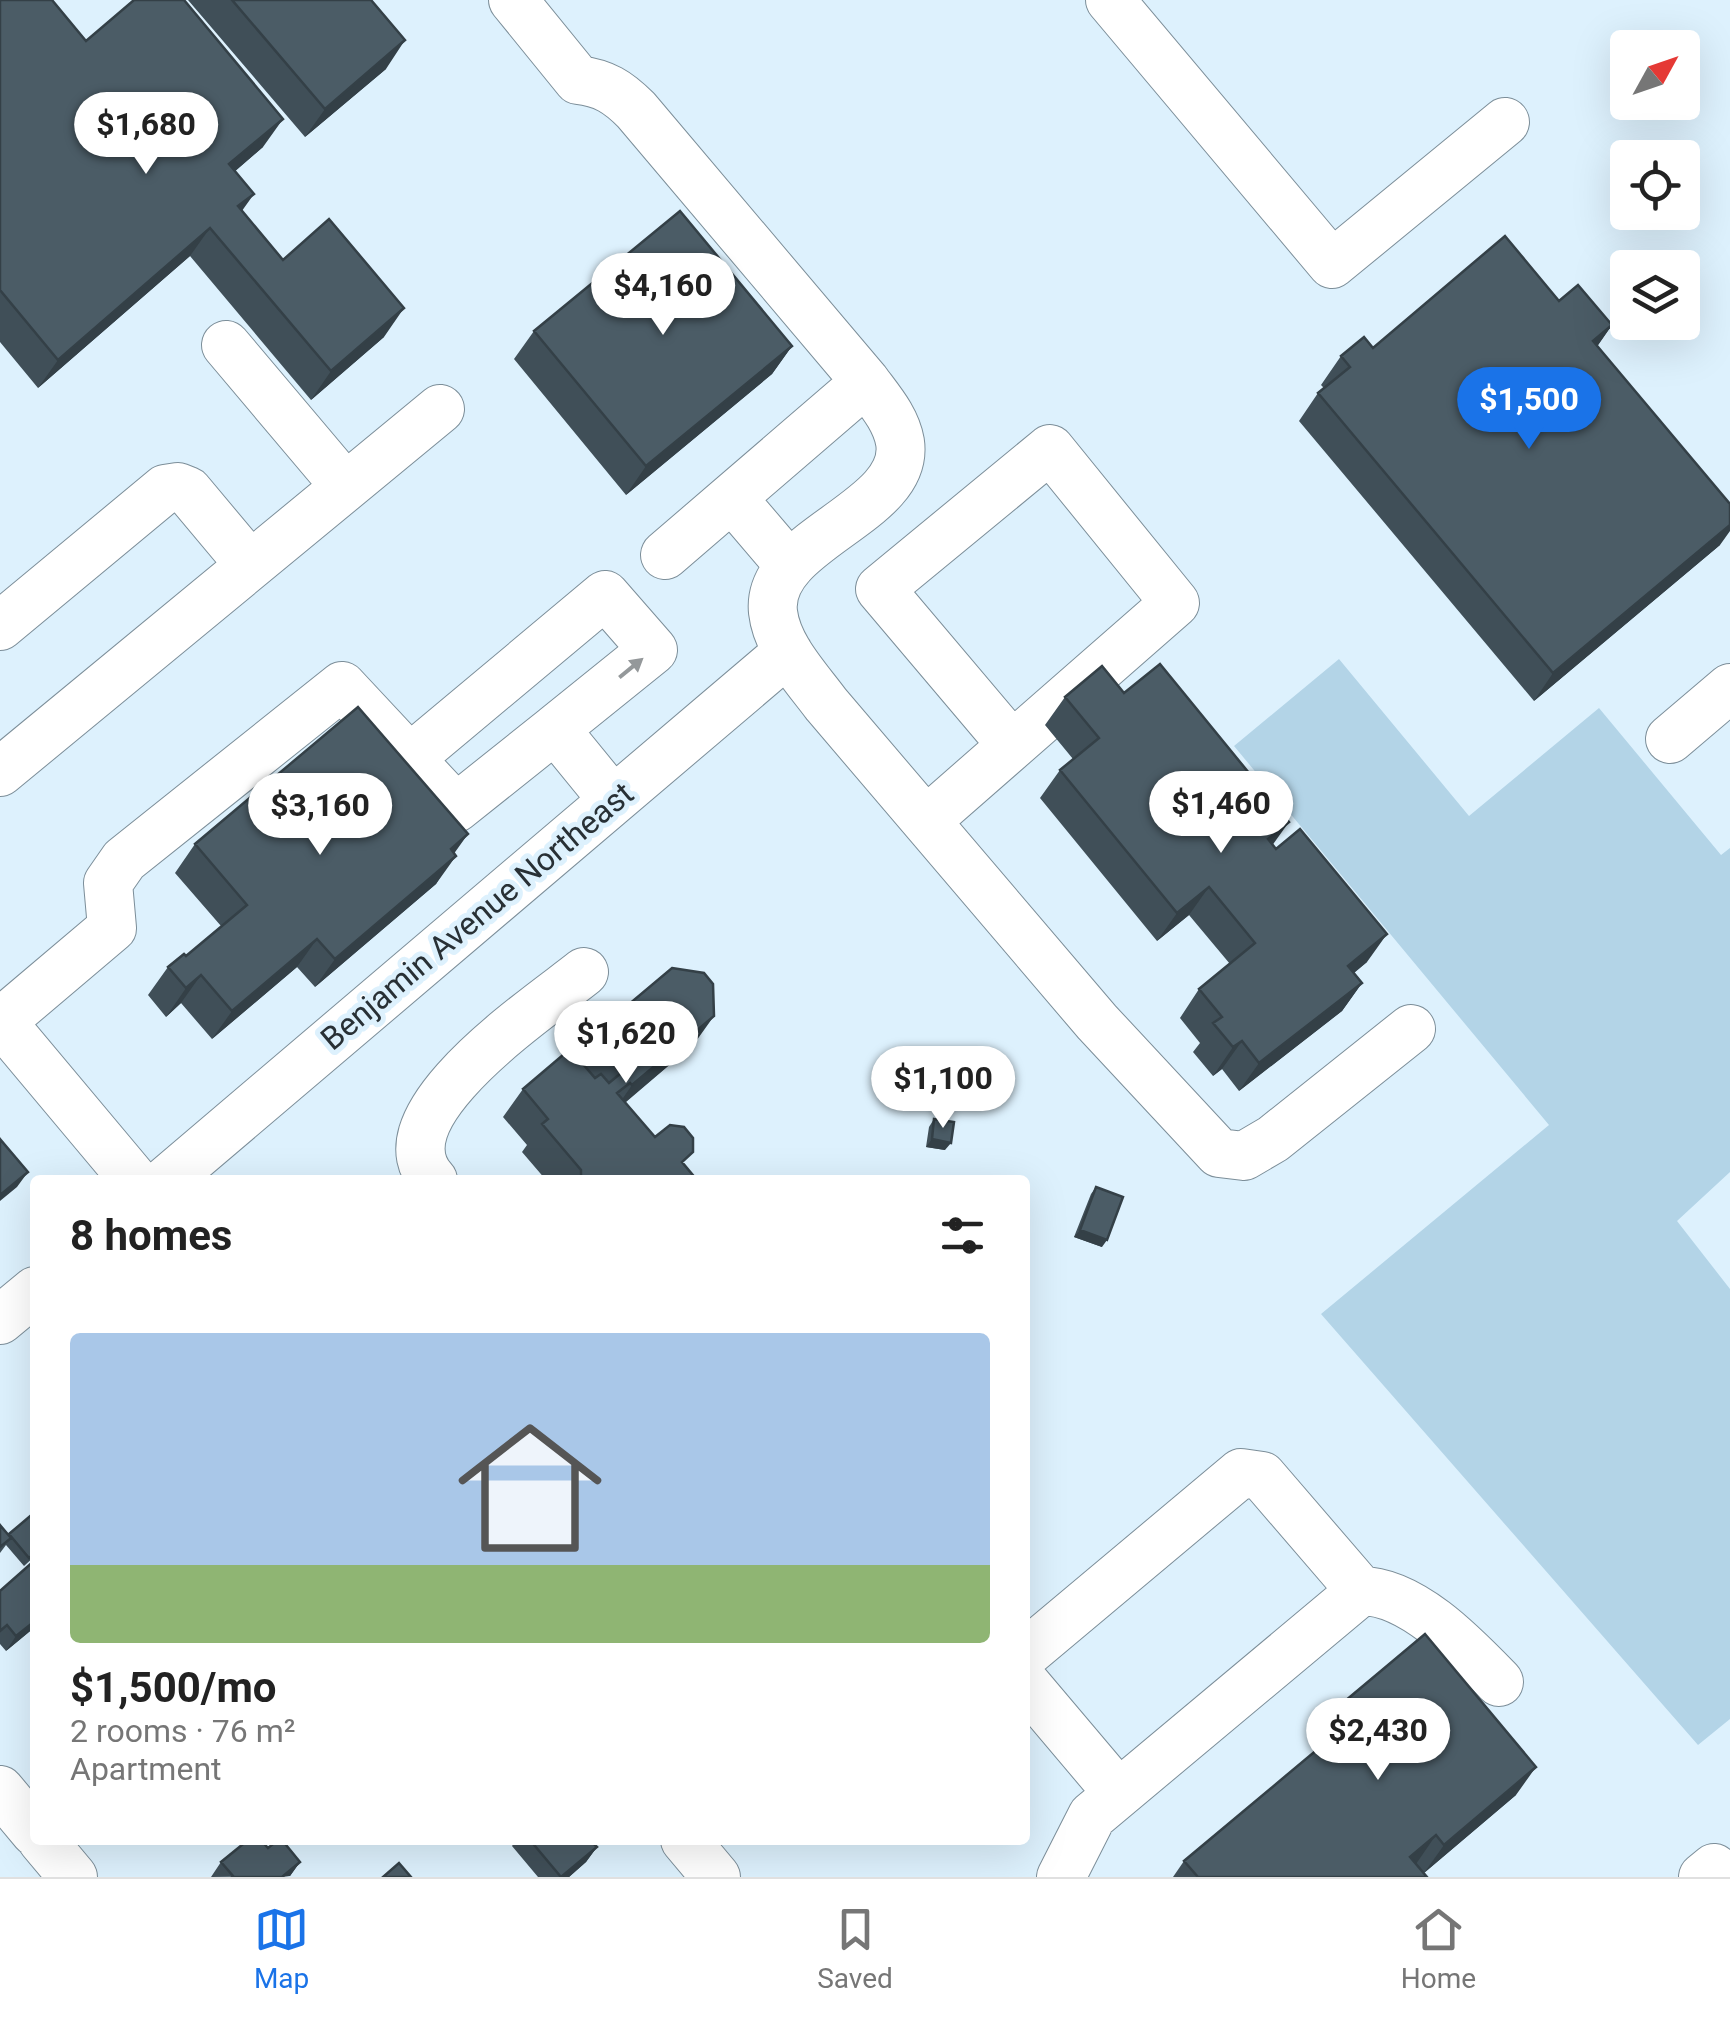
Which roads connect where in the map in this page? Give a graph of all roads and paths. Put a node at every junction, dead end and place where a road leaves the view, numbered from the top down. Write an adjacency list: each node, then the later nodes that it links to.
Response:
1 (513, 0): 5 (street)
2 (1110, 0): 3 (street)
3 (1506, 122)
4 (226, 346): 7 (street)
5 (866, 382): 8 (street); 11 (street)
6 (440, 409): 7 (street)
7 (346, 486): 10 (street)
8 (732, 498): 9 (street); 11 (street)
9 (665, 555)
10 (250, 565): 12 (street); 19 (street)
11 (790, 566): 13 (street)
12 (0, 626)
13 (788, 652): 20 (street, Benjamin Avenue Northeast); 21 (street)
14 (1730, 688): 16 (street)
15 (555, 729): 18 (street); 18 (street, one-way to 18); 20 (street)
16 (1670, 739)
17 (1012, 745): 17 (street); 21 (street)
18 (409, 759): 23 (street)
19 (0, 772)
20 (613, 800): 26 (street, Benjamin Avenue Northeast)
21 (926, 821): 24 (street)
22 (584, 972): 27 (street)
23 (1, 1021): 25 (street)
24 (1411, 1030)
25 (130, 1175)
26 (173, 1175)
27 (424, 1175)
28 (30, 1295): 29 (street)
29 (0, 1320)
30 (1361, 1591): 31 (street); 32 (street); 35 (street)
31 (1030, 1650)
32 (1499, 1682)
33 (1030, 1689): 35 (street)
34 (0, 1790): 36 (street)
35 (1118, 1793): 41 (street)
36 (30, 1826)
37 (46, 1845): 39 (street)
38 (689, 1845): 40 (street)
39 (73, 1877)
40 (716, 1877)
41 (1062, 1877)
42 (1703, 1877): 43 (street)
43 (1722, 1877)

